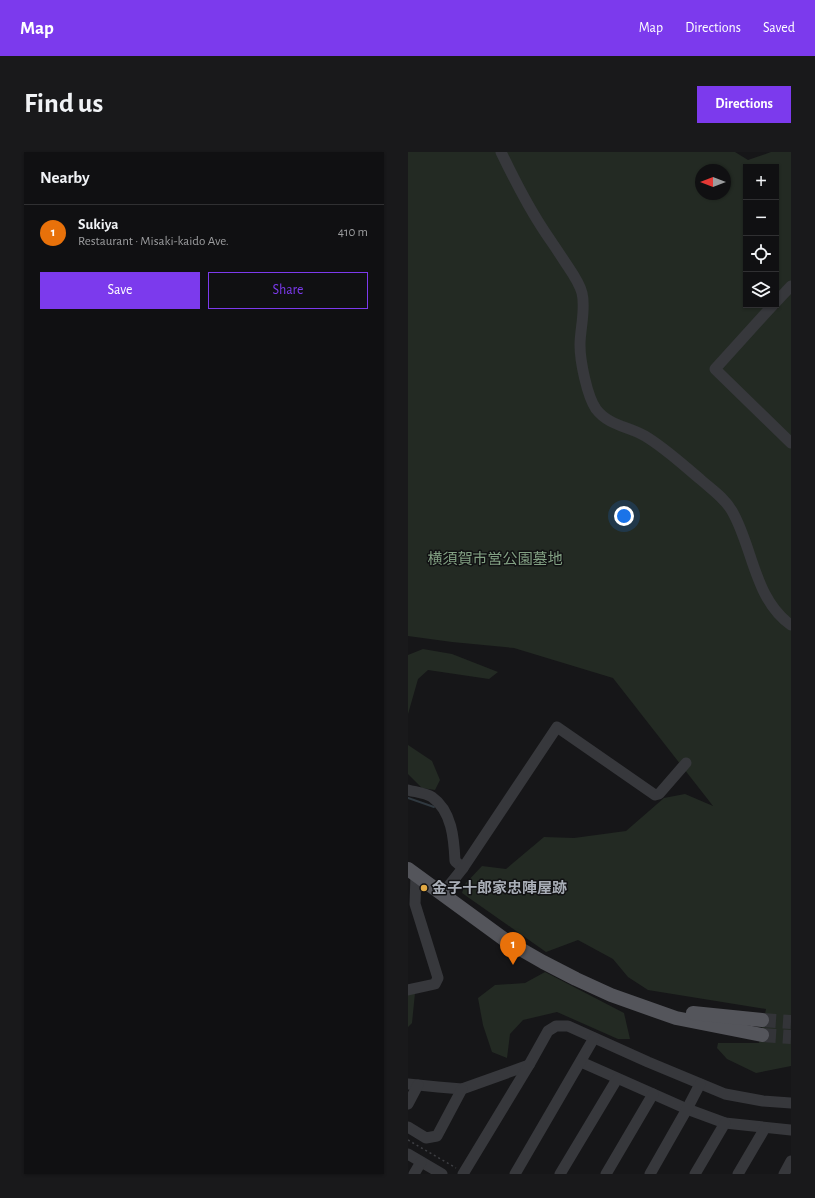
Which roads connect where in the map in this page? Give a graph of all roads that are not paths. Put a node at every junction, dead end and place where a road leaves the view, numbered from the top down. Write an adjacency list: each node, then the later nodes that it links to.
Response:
1 (501, 152): 6 (street)
2 (791, 286): 3 (street)
3 (779, 299)
4 (770, 308): 5 (street)
5 (791, 443)
6 (791, 624)
7 (686, 763): 9 (street)
8 (408, 790): 9 (street)
9 (463, 868): 11 (street)
10 (412, 872): 11 (main road); 12 (street)
11 (443, 893): 13 (main road)
12 (408, 990)
13 (636, 1003): 14 (main road); 15 (main road)
14 (762, 1020)
15 (762, 1035)
16 (594, 1038): 17 (street); 18 (street); 20 (street)
17 (581, 1062): 19 (street); 37 (street)
18 (529, 1065): 22 (street); 34 (street)
19 (617, 1079): 23 (street); 38 (street)
20 (700, 1084): 24 (street); 26 (street)
21 (413, 1085): 22 (street); 25 (street)
22 (462, 1089): 28 (street)
23 (653, 1094): 26 (street); 39 (street)
24 (791, 1103)
25 (408, 1104)
26 (687, 1109): 27 (street); 40 (street)
27 (725, 1123): 29 (street); 41 (street)
28 (408, 1127)
29 (765, 1128): 30 (street); 42 (street)
30 (791, 1130)
31 (408, 1154): 33 (street)
32 (791, 1161): 43 (street)
33 (421, 1162): 35 (street); 36 (street)
34 (463, 1173)
35 (414, 1174)
36 (442, 1174)
37 (515, 1174)
38 (560, 1174)
39 (606, 1174)
40 (650, 1174)
41 (695, 1174)
42 (738, 1174)
43 (784, 1174)

